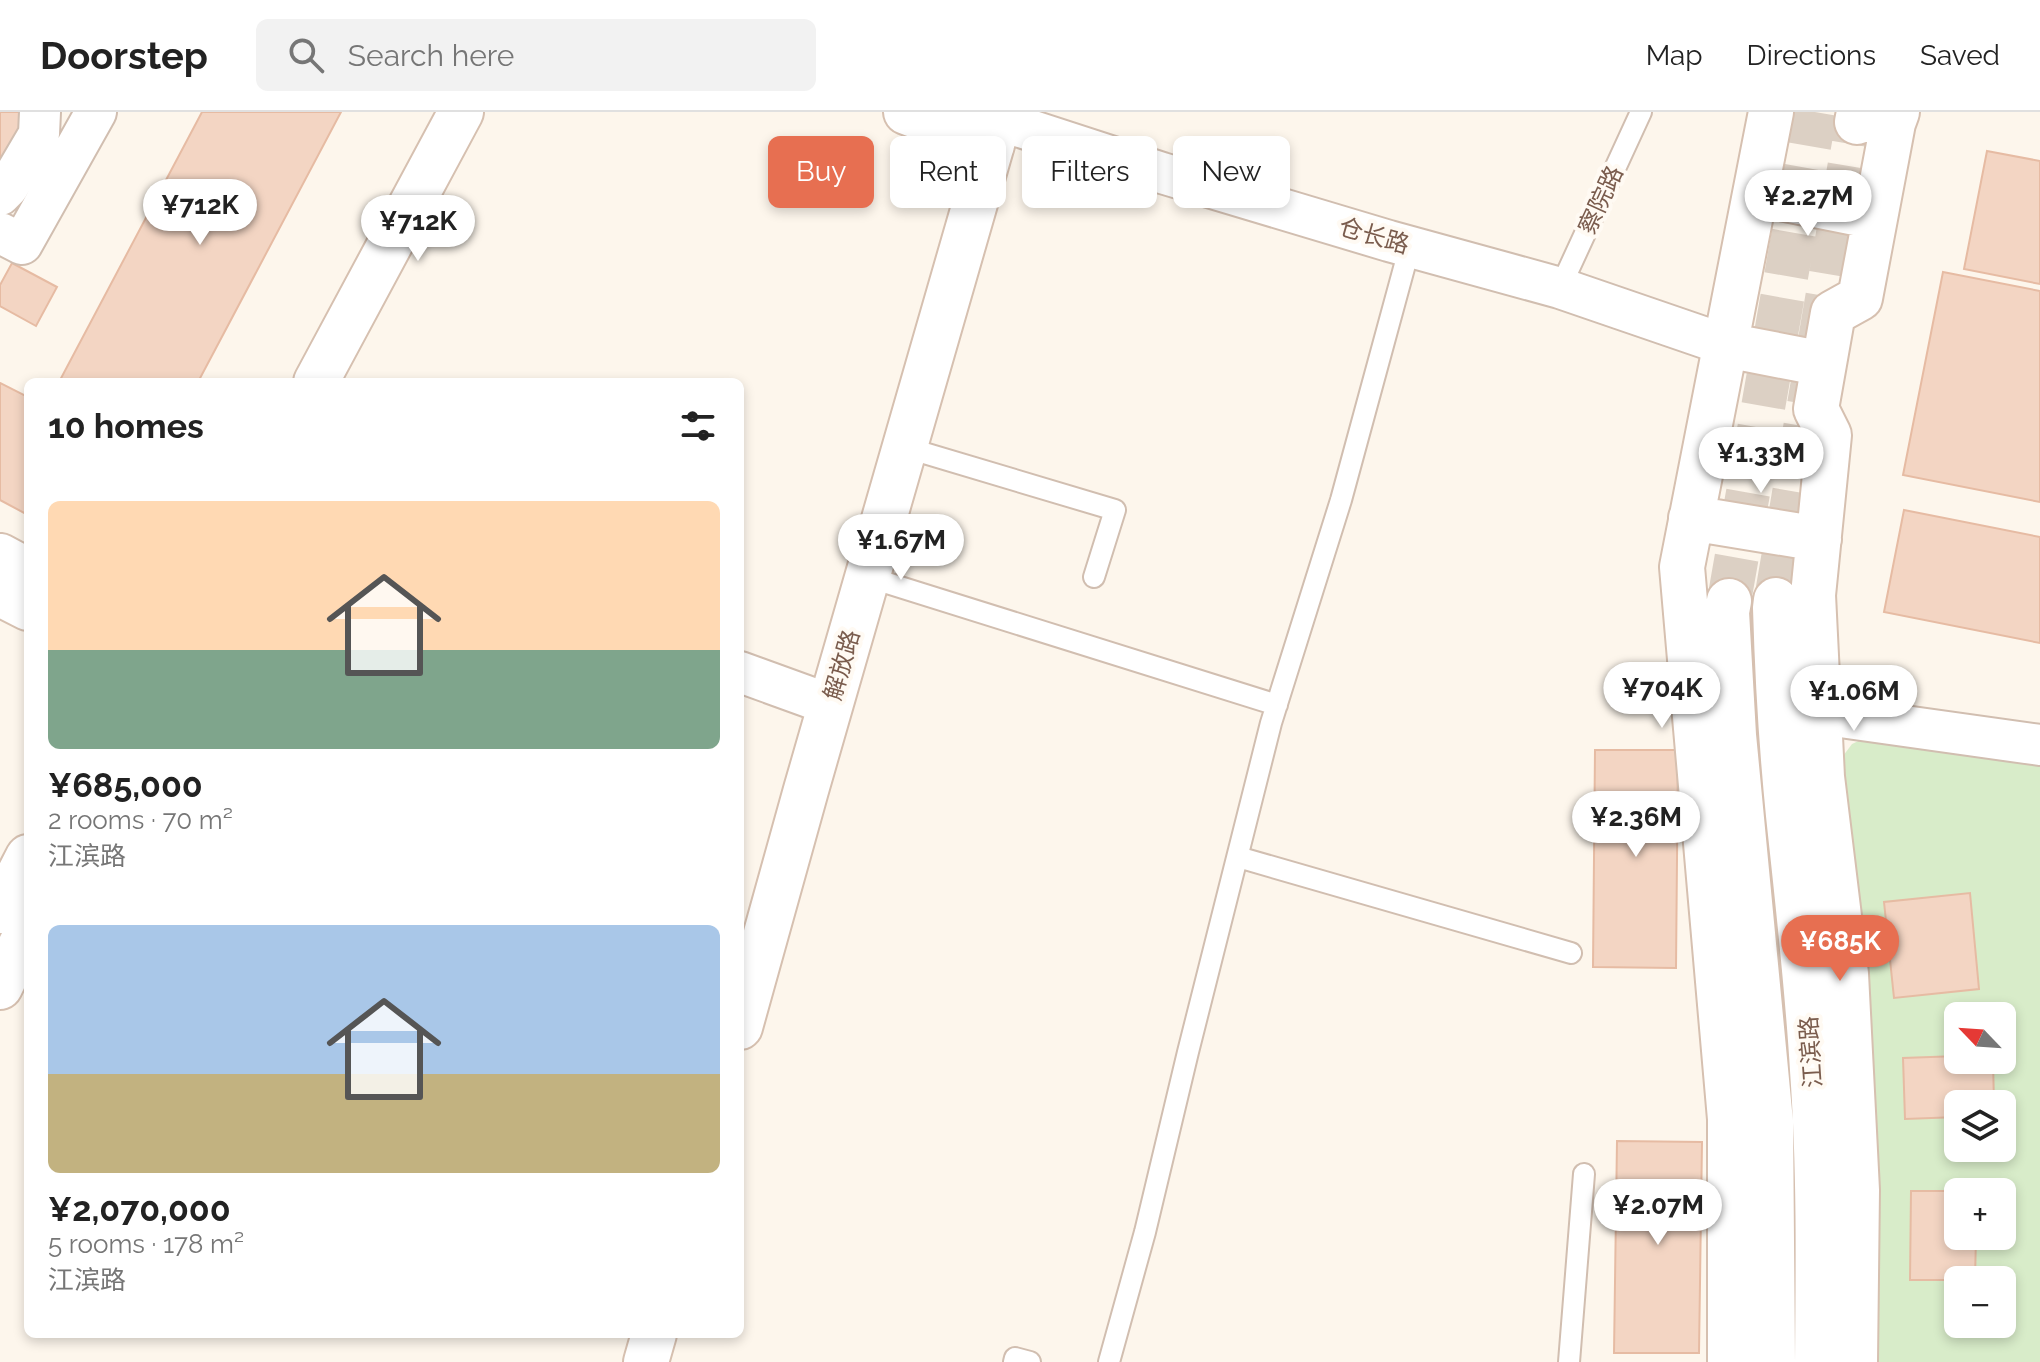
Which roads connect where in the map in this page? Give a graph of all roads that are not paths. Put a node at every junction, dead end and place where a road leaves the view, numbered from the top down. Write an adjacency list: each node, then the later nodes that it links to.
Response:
1 (40, 112): 11 (street)
2 (96, 112): 13 (street)
3 (430, 112): 18 (street)
4 (461, 112): 19 (street)
5 (906, 112): 9 (street, 仓长路)
6 (1641, 112): 15 (lane, 察院路)
7 (1771, 112): 10 (street)
8 (1871, 115): 12 (street)
9 (992, 122): 14 (street, 仓长路); 20 (street, 解放路)
10 (1756, 193): 12 (street); 16 (street)
11 (0, 195)
12 (1875, 217): 17 (street)
13 (0, 233)
14 (1410, 246): 15 (street, 仓长路); 33 (lane)
15 (1560, 288): 16 (street, 仓长路)
16 (1726, 345): 17 (street); 21 (street)
17 (1824, 364): 22 (street)
18 (293, 378)
19 (318, 378)
20 (904, 447): 25 (street, 解放路); 26 (lane)
21 (1691, 518): 22 (street); 50 (street)
22 (1819, 539): 34 (street)
23 (0, 556): 24 (street)
24 (24, 569)
25 (868, 577): 32 (street, 解放路); 33 (lane)
26 (1094, 577)
27 (0, 594): 30 (street)
28 (1776, 600): 52 (street, 江滨路)
29 (1729, 601): 51 (street, 江滨路)
30 (24, 606)
31 (744, 673): 32 (street)
32 (831, 705): 42 (street, 解放路)
33 (1277, 705): 36 (lane)
34 (1819, 714): 35 (street); 53 (street)
35 (2040, 745)
36 (1238, 857): 40 (lane); 48 (lane)
37 (24, 865): 38 (street)
38 (0, 911)
39 (24, 938): 41 (street)
40 (1571, 953)
41 (0, 987)
42 (744, 1013)
43 (1584, 1174): 49 (lane)
44 (653, 1338): 45 (street)
45 (646, 1362)
46 (1014, 1362): 47 (lane)
47 (1030, 1362)
48 (1109, 1362)
49 (1569, 1362)
50 (1730, 1362)
51 (1773, 1362)
52 (1817, 1362)
53 (1855, 1362)

